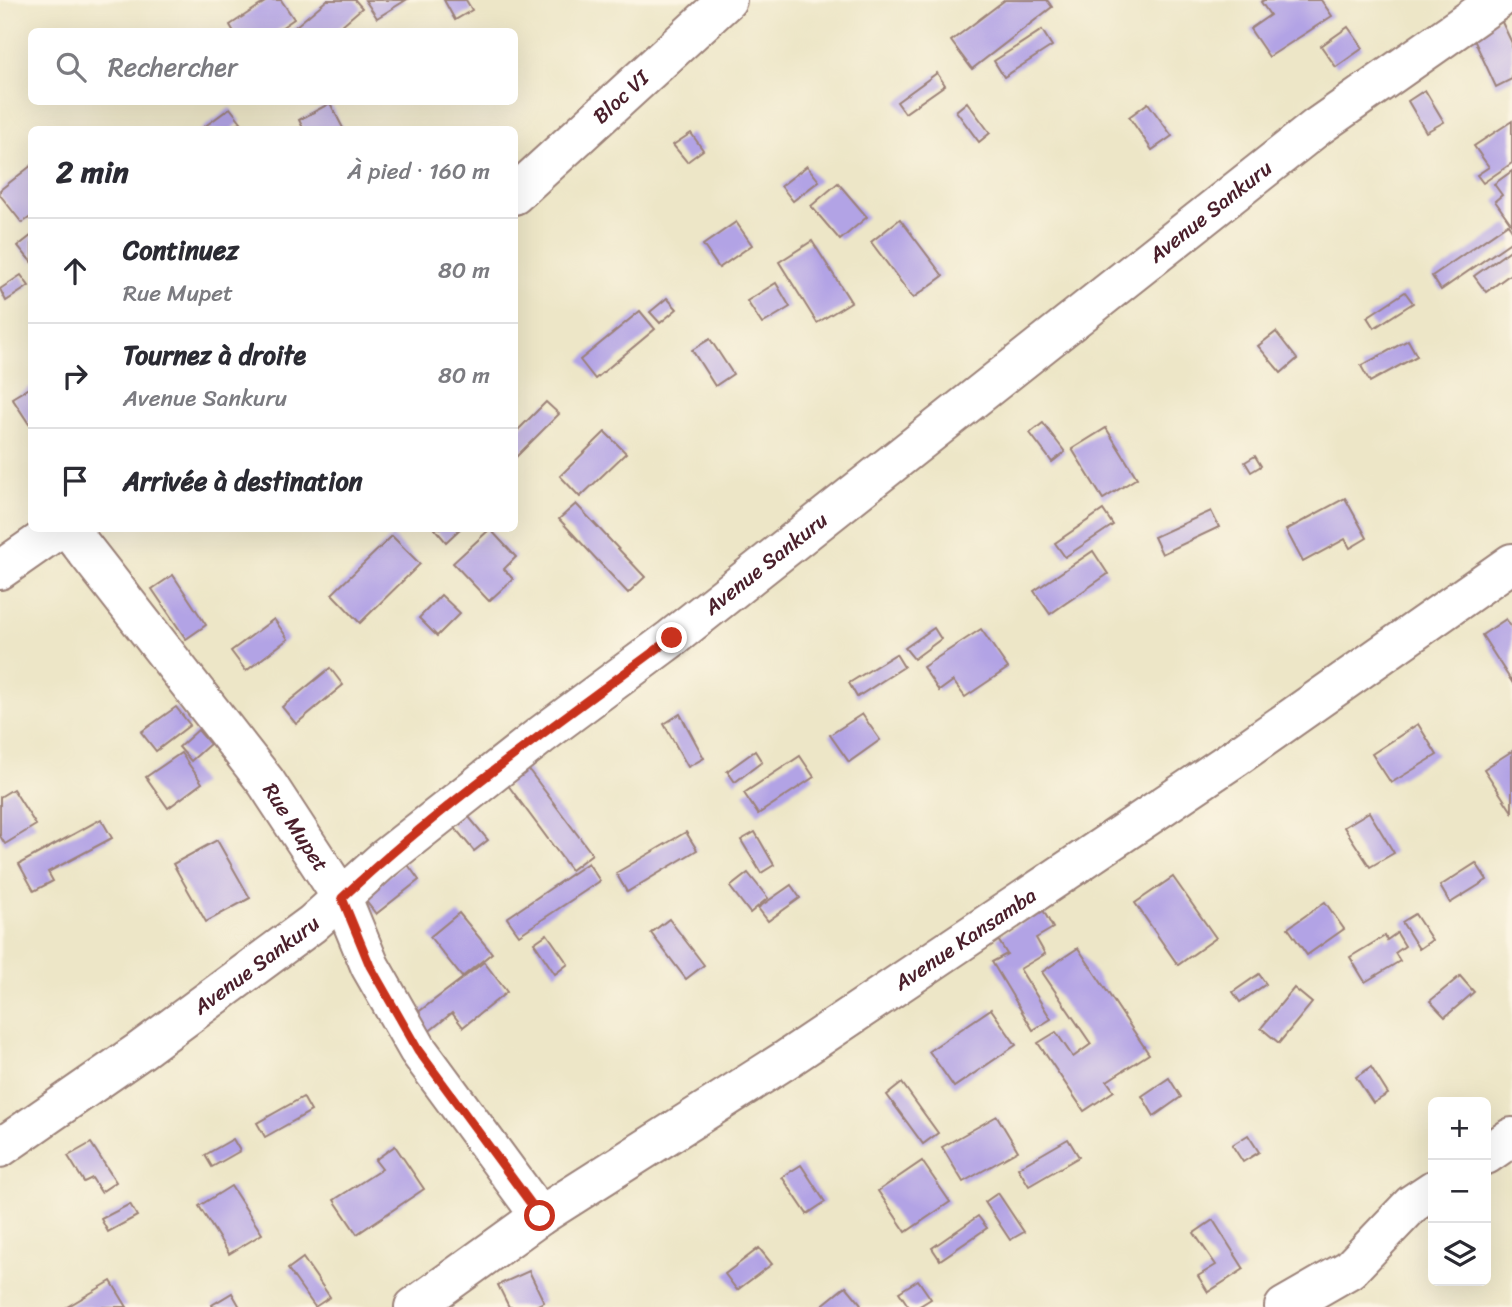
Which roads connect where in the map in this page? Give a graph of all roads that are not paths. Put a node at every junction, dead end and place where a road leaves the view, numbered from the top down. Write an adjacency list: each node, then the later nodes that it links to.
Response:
1 (727, 0): 3 (street, Bloc VI)
2 (1498, 0): 8 (street, Avenue Sankuru)
3 (518, 191)
4 (54, 532): 7 (street)
5 (71, 532): 8 (street, Rue Mupet)
6 (1512, 562): 13 (street, Avenue Kansamba)
7 (0, 570)
8 (342, 898): 10 (street, Avenue Sankuru); 13 (street, Rue Mupet)
9 (1512, 1137): 11 (street)
10 (0, 1148)
11 (1491, 1152)
12 (1428, 1194): 15 (street)
13 (540, 1216): 14 (street, Avenue Kansamba)
14 (414, 1307)
15 (1284, 1307)

